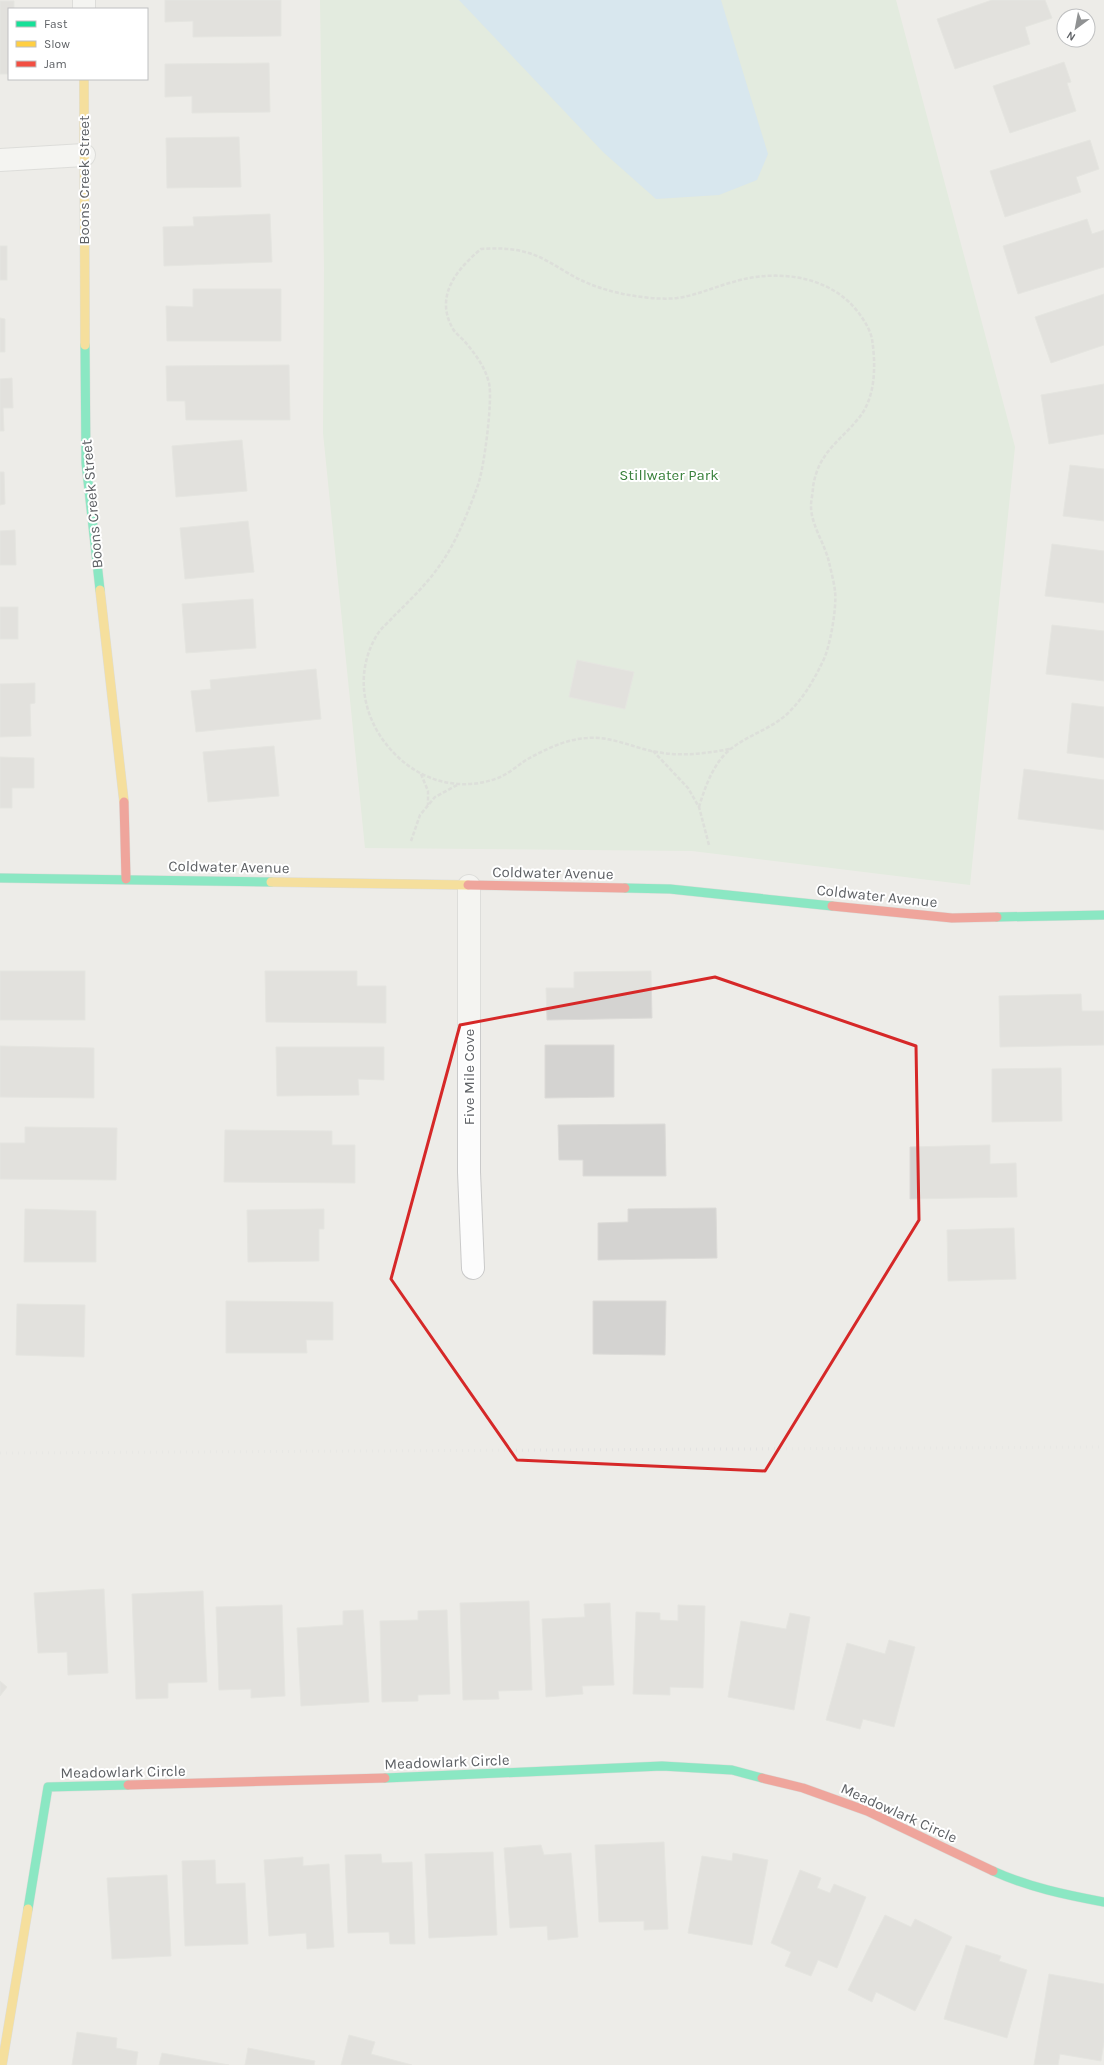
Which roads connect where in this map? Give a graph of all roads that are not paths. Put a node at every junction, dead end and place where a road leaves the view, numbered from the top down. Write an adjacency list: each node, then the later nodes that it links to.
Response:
1 (84, 80): 2 (street, Boons Creek Street)
2 (84, 155): 3 (street); 5 (street, Boons Creek Street)
3 (0, 160)
4 (0, 878): 5 (street, Coldwater Avenue)
5 (126, 879): 6 (street, Coldwater Avenue)
6 (469, 886): 7 (street, Coldwater Avenue); 8 (street, Five Mile Cove)
7 (1104, 915)
8 (473, 1268)
9 (1104, 1902): 10 (street, Meadowlark Circle)
10 (2, 2065)

